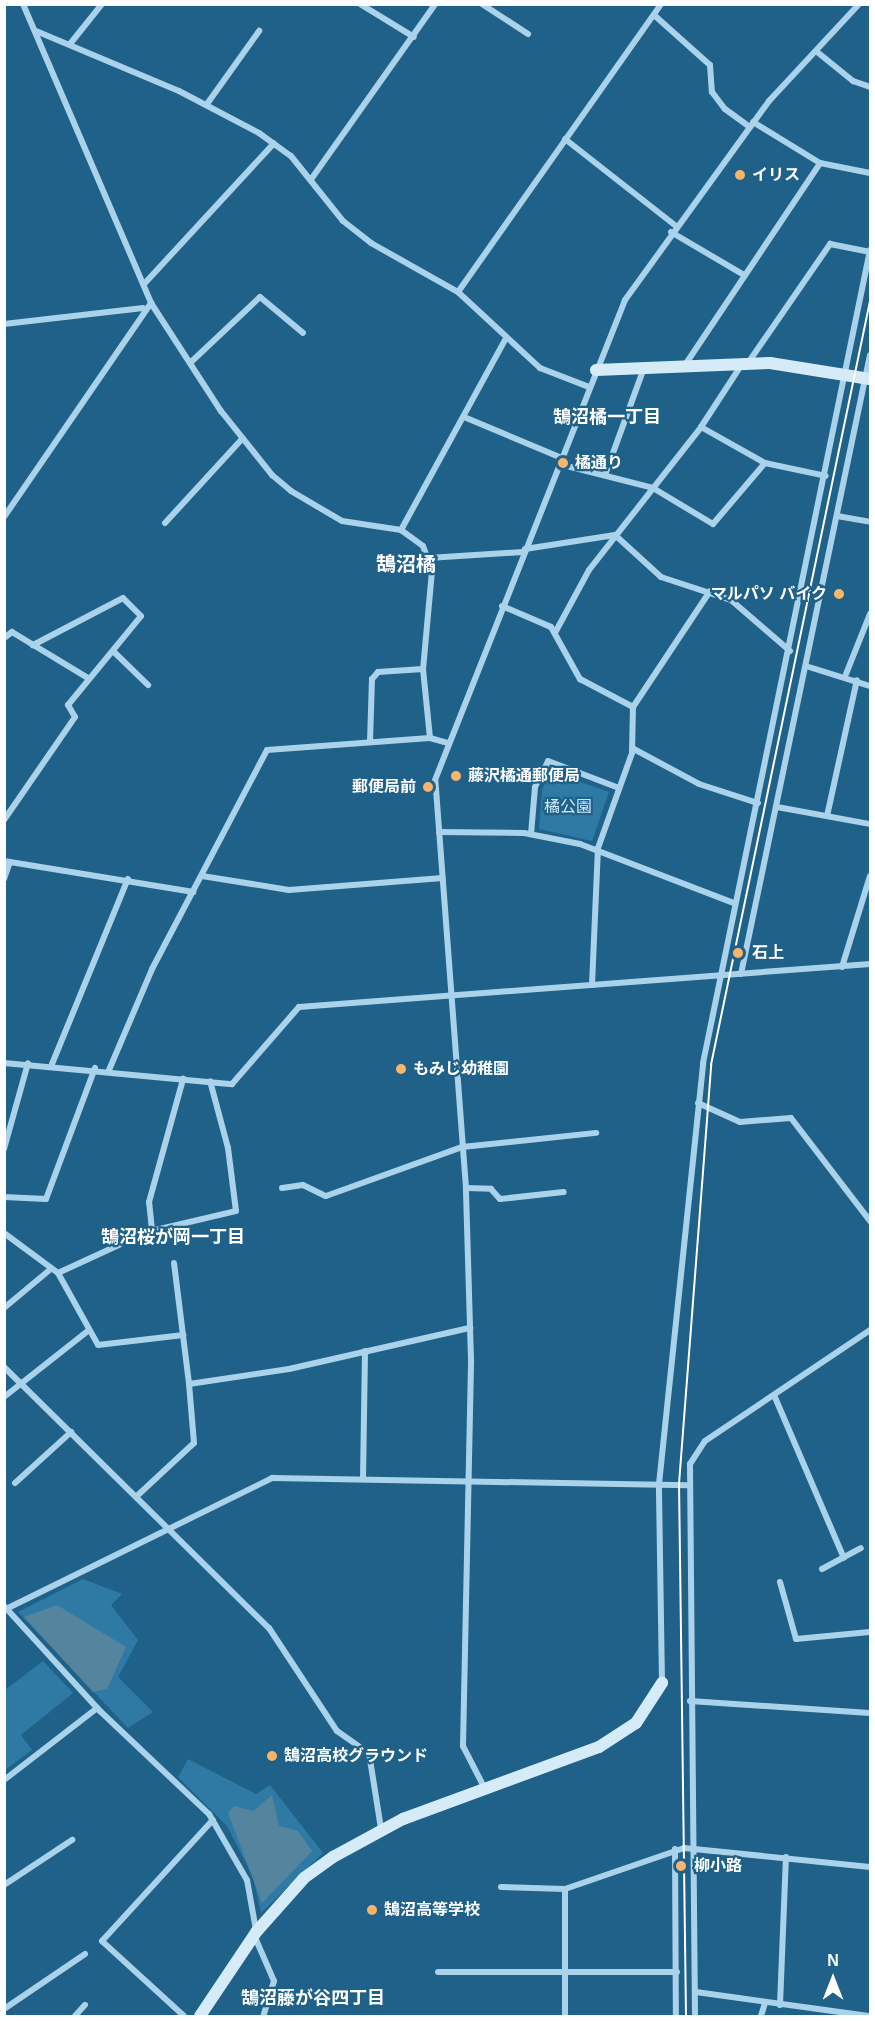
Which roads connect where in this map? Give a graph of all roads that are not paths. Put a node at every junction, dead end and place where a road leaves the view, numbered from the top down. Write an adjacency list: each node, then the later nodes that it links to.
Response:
1 (23, 4): 9 (street)
2 (102, 4): 13 (street)
3 (360, 4): 12 (street)
4 (435, 4): 12 (street)
5 (482, 4): 11 (street)
6 (661, 4): 8 (street)
7 (857, 5): 14 (street)
8 (654, 15): 17 (street); 18 (street)
9 (36, 31): 13 (street); 27 (street)
10 (259, 31): 16 (street)
11 (528, 34)
12 (414, 37): 22 (street)
13 (70, 44): 16 (street)
14 (816, 51): 15 (street); 17 (street)
15 (870, 87)
16 (207, 104): 19 (street)
17 (751, 124): 20 (street); 23 (street)
18 (565, 139): 23 (street); 28 (street)
19 (274, 143): 22 (street); 27 (street)
20 (820, 163): 21 (street); 26 (street)
21 (870, 173)
22 (312, 178): 28 (street)
23 (676, 226): 24 (street)
24 (671, 232): 26 (street); 39 (street)
25 (870, 251): 36 (street); 40 (street)
26 (744, 275): 37 (street)
27 (145, 283): 29 (street)
28 (458, 291): 33 (street)
29 (151, 303): 30 (street); 35 (street)
30 (143, 308): 31 (street); 52 (street)
31 (4, 324)
32 (303, 333): 35 (street)
33 (506, 340): 42 (street); 43 (street)
34 (870, 355): 41 (street)
35 (190, 363): 45 (street)
36 (745, 364): 37 (street); 40 (street); 44 (street)
37 (685, 366): 38 (street)
38 (644, 368): 39 (street); 48 (street)
39 (596, 370): 42 (street)
40 (846, 373): 41 (street); 49 (street)
41 (868, 378): 51 (street)
42 (589, 387): 46 (street)
43 (464, 417): 46 (street); 55 (street)
44 (701, 427): 47 (street); 50 (street)
45 (243, 438): 54 (street); 55 (street)
46 (560, 461): 48 (street); 57 (street)
47 (765, 463): 49 (street); 50 (street)
48 (605, 475): 50 (street)
49 (826, 476): 66 (street)
50 (653, 488): 56 (street)
51 (837, 516): 53 (street); 67 (street)
52 (4, 517)
53 (870, 522)
54 (165, 523)
55 (401, 530): 58 (street)
56 (615, 535): 57 (street); 59 (street); 62 (street)
57 (524, 550): 58 (street); 60 (street)
58 (428, 558): 68 (street)
59 (710, 591): 66 (street); 74 (street)
60 (502, 606): 62 (street); 77 (street)
61 (870, 614): 69 (street)
62 (556, 631): 74 (street)
63 (4, 638): 64 (street)
64 (33, 645): 65 (street); 70 (street)
65 (113, 651): 70 (street); 72 (street)
66 (790, 651): 80 (street)
67 (809, 667): 69 (street); 81 (street)
68 (423, 669): 75 (street); 76 (street)
69 (846, 674): 71 (street)
70 (88, 678): 83 (street)
71 (858, 681): 73 (street); 82 (street)
72 (148, 685)
73 (870, 686)
74 (633, 707): 78 (street)
75 (430, 738): 76 (street); 77 (street)
76 (370, 742): 89 (street)
77 (448, 743): 85 (street)
78 (632, 748): 79 (street); 80 (street)
79 (619, 788): 86 (street); 87 (street)
80 (758, 803): 95 (street)
81 (777, 807): 82 (street); 98 (street)
82 (827, 816): 84 (street)
83 (4, 820)
84 (870, 824)
85 (439, 832): 86 (street); 91 (street)
86 (531, 834): 87 (street)
87 (598, 848): 95 (street); 100 (street)
88 (7, 862): 92 (street); 93 (street)
89 (202, 876): 91 (street); 94 (street)
90 (870, 876): 97 (street)
91 (443, 878): 101 (street)
92 (4, 879)
93 (129, 879): 94 (street); 104 (street)
94 (193, 892): 106 (street)
95 (734, 903): 99 (street)
96 (870, 964): 97 (street)
97 (842, 967): 98 (street)
98 (741, 974): 99 (street)
99 (721, 975): 100 (street); 109 (street)
100 (592, 985): 101 (street)
101 (453, 993): 108 (street); 111 (street)
102 (4, 1063): 103 (street)
103 (28, 1063): 104 (street); 112 (street)
104 (52, 1064): 105 (street)
105 (95, 1068): 106 (street); 116 (street)
106 (109, 1070): 107 (street)
107 (183, 1079): 108 (street); 118 (street)
108 (210, 1082): 118 (street)
109 (698, 1103): 117 (street); 138 (street)
110 (596, 1133): 111 (street)
111 (462, 1147): 113 (street); 114 (street)
112 (4, 1149)
113 (282, 1188)
114 (466, 1188): 115 (street); 124 (street)
115 (564, 1192)
116 (4, 1197)
117 (870, 1221)
118 (152, 1230): 122 (street)
119 (4, 1233): 121 (street)
120 (174, 1263): 127 (street)
121 (52, 1268): 122 (street); 123 (street)
122 (58, 1273): 125 (street)
123 (4, 1308)
124 (470, 1328): 128 (street); 136 (street)
125 (89, 1330): 127 (street); 130 (street)
126 (870, 1330): 132 (street)
127 (183, 1335): 131 (street)
128 (365, 1351): 131 (street); 135 (street)
129 (4, 1367): 130 (street)
130 (20, 1383): 133 (street); 134 (street)
131 (189, 1384): 140 (street)
132 (774, 1395): 139 (street); 143 (street)
133 (4, 1397)
134 (71, 1432): 137 (street); 140 (street)
135 (363, 1479): 136 (street); 141 (street)
136 (468, 1481): 138 (street); 153 (street)
137 (15, 1483)
138 (659, 1484): 139 (street); 148 (street)
139 (688, 1485): 149 (street)
140 (138, 1495): 141 (street)
141 (169, 1526): 146 (street); 155 (street)
142 (861, 1548): 143 (street)
143 (844, 1557): 144 (street)
144 (822, 1569)
145 (780, 1582): 147 (street)
146 (5, 1608): 150 (street)
147 (870, 1632)
148 (662, 1683): 153 (street)
149 (690, 1701): 151 (street); 157 (street)
150 (97, 1708): 152 (street); 154 (street)
151 (870, 1713)
152 (4, 1780)
153 (485, 1789): 155 (street)
154 (213, 1820): 164 (street); 176 (street)
155 (381, 1829): 164 (street)
156 (72, 1840): 161 (street)
157 (693, 1848): 158 (street); 159 (street); 169 (street)
158 (675, 1849): 163 (street); 168 (street)
159 (786, 1857): 160 (street); 172 (street)
160 (870, 1867)
161 (4, 1885)
162 (501, 1887): 163 (street)
163 (565, 1889): 167 (street)
164 (255, 1933): 177 (street); 178 (street)
165 (85, 1954): 174 (street)
166 (438, 1972): 167 (street)
167 (565, 1972): 168 (street); 179 (street)
168 (677, 1972): 180 (street)
169 (696, 1992): 170 (street); 181 (street)
170 (765, 2002): 172 (street); 182 (street)
171 (85, 2005): 175 (street)
172 (780, 2005): 173 (street)
173 (802, 2008): 183 (street); 184 (street)
174 (4, 2009)
175 (75, 2016)
176 (184, 2016)
177 (200, 2016)
178 (263, 2016)
179 (565, 2016)
180 (676, 2016)
181 (695, 2016)
182 (761, 2016)
183 (801, 2016)
184 (870, 2016)

